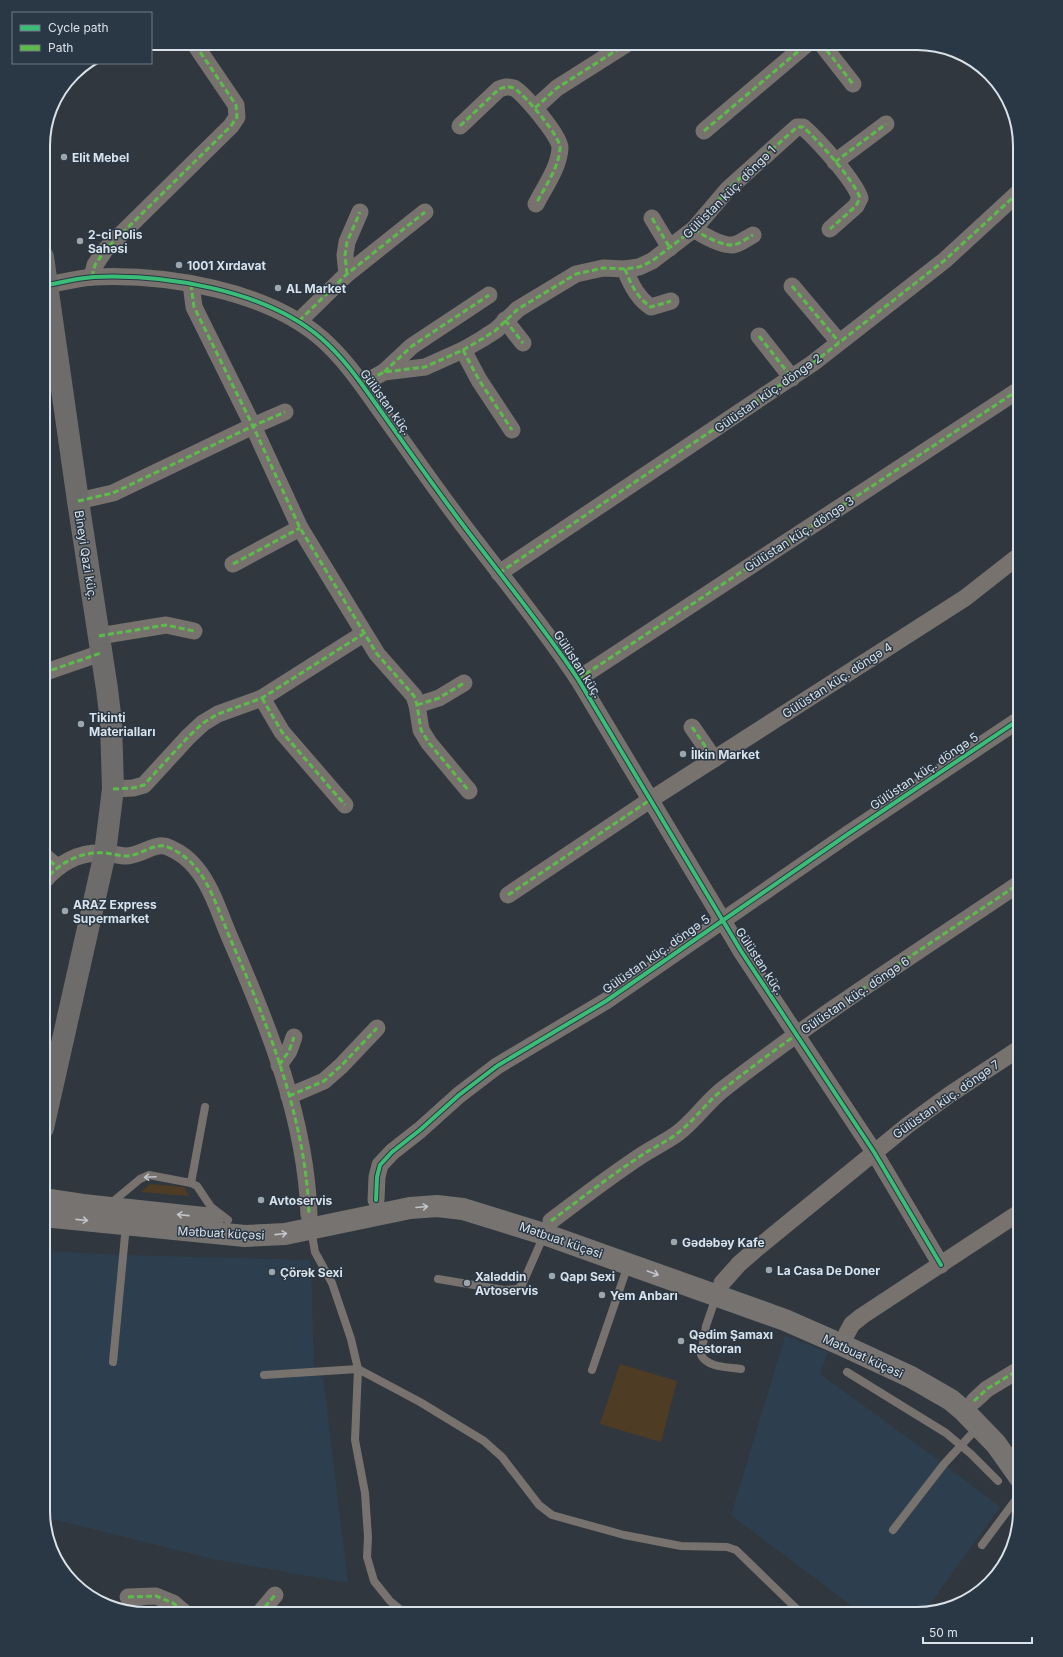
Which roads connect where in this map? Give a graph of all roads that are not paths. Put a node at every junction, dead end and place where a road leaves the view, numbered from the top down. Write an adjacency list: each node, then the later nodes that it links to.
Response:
1 (199, 50): 22 (street)
2 (617, 50): 6 (street)
3 (800, 50): 9 (street)
4 (826, 50): 5 (street)
5 (853, 84)
6 (535, 108): 8 (street); 12 (street)
7 (886, 124): 10 (street)
8 (460, 126)
9 (704, 131)
10 (835, 162): 16 (street, Gülüstan küç. döngə 1); 17 (street, Gülüstan küç. döngə 1)
11 (1013, 197): 32 (street, Gülüstan küç. döngə 2)
12 (536, 204)
13 (360, 212): 21 (street)
14 (425, 212): 21 (street)
15 (652, 218): 19 (street)
16 (694, 229): 18 (street); 19 (street, Gülüstan küç. döngə 1)
17 (830, 229)
18 (753, 235)
19 (670, 248): 20 (street, Gülüstan küç. döngə 1)
20 (625, 269): 27 (street); 28 (street, Gülüstan küç. döngə 1)
21 (347, 274): 29 (street)
22 (92, 277): 23 (street, Gülüstan küç.); 24 (street, Gülüstan küç.)
23 (192, 284): 29 (street, Gülüstan küç.); 40 (street)
24 (50, 285)
25 (792, 286): 32 (street)
26 (489, 295): 35 (street)
27 (671, 300)
28 (505, 320): 33 (street); 34 (street, Gülüstan küç. döngə 1)
29 (300, 321): 37 (street, Gülüstan küç.)
30 (50, 327): 42 (main road, Bineyi Qazi küç.)
31 (759, 336): 36 (street)
32 (839, 342): 36 (street, Gülüstan küç. döngə 2)
33 (523, 343)
34 (463, 350): 35 (street, Gülüstan küç. döngə 1); 41 (street)
35 (384, 372): 37 (street, Gülüstan küç. döngə 1)
36 (792, 378): 46 (street, Gülüstan küç. döngə 2)
37 (362, 384): 46 (street, Gülüstan küç.)
38 (1013, 394): 51 (street, Gülüstan küç. döngə 3)
39 (285, 412): 40 (street)
40 (253, 426): 42 (street); 43 (street)
41 (512, 430)
42 (78, 501): 49 (main road, Bineyi Qazi küç.)
43 (300, 528): 45 (street); 48 (street)
44 (1013, 560): 57 (street, Gülüstan küç. döngə 4)
45 (233, 564)
46 (499, 574): 51 (street, Gülüstan küç.)
47 (194, 631): 49 (street)
48 (363, 634): 53 (street); 54 (street)
49 (100, 644): 50 (street); 58 (main road, Bineyi Qazi küç.)
50 (50, 669)
51 (578, 679): 60 (street, Gülüstan küç.)
52 (464, 683): 54 (street)
53 (262, 698): 58 (street); 61 (street)
54 (417, 705): 59 (street)
55 (1013, 724): 68 (street, Gülüstan küç. döngə 5)
56 (692, 727): 57 (street)
57 (714, 759): 60 (street, Gülüstan küç. döngə 4)
58 (113, 789): 62 (main road, Bineyi Qazi küç.)
59 (470, 791)
60 (650, 800): 67 (street, Gülüstan küç. döngə 4); 68 (street, Gülüstan küç.)
61 (345, 805)
62 (105, 853): 64 (street); 73 (street); 75 (main road, Bineyi Qazi küç.)
63 (50, 861): 64 (street)
64 (57, 867): 65 (street)
65 (50, 874)
66 (1013, 888): 70 (street, Gülüstan küç. döngə 6)
67 (508, 895)
68 (722, 920): 70 (street, Gülüstan küç.); 80 (street, Gülüstan küç. döngə 5)
69 (378, 1028): 74 (street)
70 (796, 1035): 77 (street, Gülüstan küç.); 87 (street, Gülüstan küç. döngə 6)
71 (294, 1037): 73 (street)
72 (1013, 1053): 77 (street, Gülüstan küç. döngə 7)
73 (279, 1065): 74 (street)
74 (289, 1096): 85 (street)
75 (50, 1097)
76 (205, 1107): 78 (lane)
77 (874, 1152): 89 (street, Gülüstan küç.); 91 (street, Gülüstan küç. döngə 7)
78 (191, 1183): 81 (lane, one-way to 81); 84 (lane)
79 (50, 1200): 81 (main road, Mətbuat küçəsi)
80 (376, 1200): 85 (main road, Mətbuat küçəsi); 87 (main road, Mətbuat küçəsi)
81 (106, 1207): 84 (main road, Mətbuat küçəsi, one-way to 81)
82 (50, 1217): 86 (main road, Mətbuat küçəsi, one-way to 86)
83 (1013, 1217): 89 (street)
84 (228, 1220): 85 (main road, Mətbuat küçəsi)
85 (310, 1222): 86 (main road, Mətbuat küçəsi, one-way to 85); 87 (main road, Mətbuat küçəsi, one-way to 87); 94 (lane)
86 (126, 1225): 93 (lane)
87 (548, 1227): 88 (main road, Mətbuat küçəsi); 90 (lane)
88 (631, 1257): 91 (main road, Mətbuat küçəsi); 96 (lane)
89 (941, 1264): 92 (street)
90 (438, 1279)
91 (720, 1289): 92 (main road, Mətbuat küçəsi); 95 (lane)
92 (845, 1339): 100 (main road, Mətbuat küçəsi)
93 (112, 1362)
94 (358, 1369): 99 (lane); 112 (lane); 113 (lane)
95 (741, 1369)
96 (592, 1370)
97 (847, 1372): 101 (lane)
98 (1013, 1373): 100 (street)
99 (264, 1374)
100 (973, 1413): 101 (lane); 102 (main road, Mətbuat küçəsi); 103 (main road, Mətbuat küçəsi)
101 (961, 1445): 104 (lane); 106 (lane)
102 (1013, 1445)
103 (1013, 1468)
104 (998, 1481)
105 (1013, 1503): 107 (lane)
106 (893, 1530)
107 (982, 1545)
108 (275, 1595): 111 (street)
109 (128, 1597): 110 (street)
110 (178, 1607)
111 (265, 1607)
112 (397, 1607)
113 (795, 1607)

